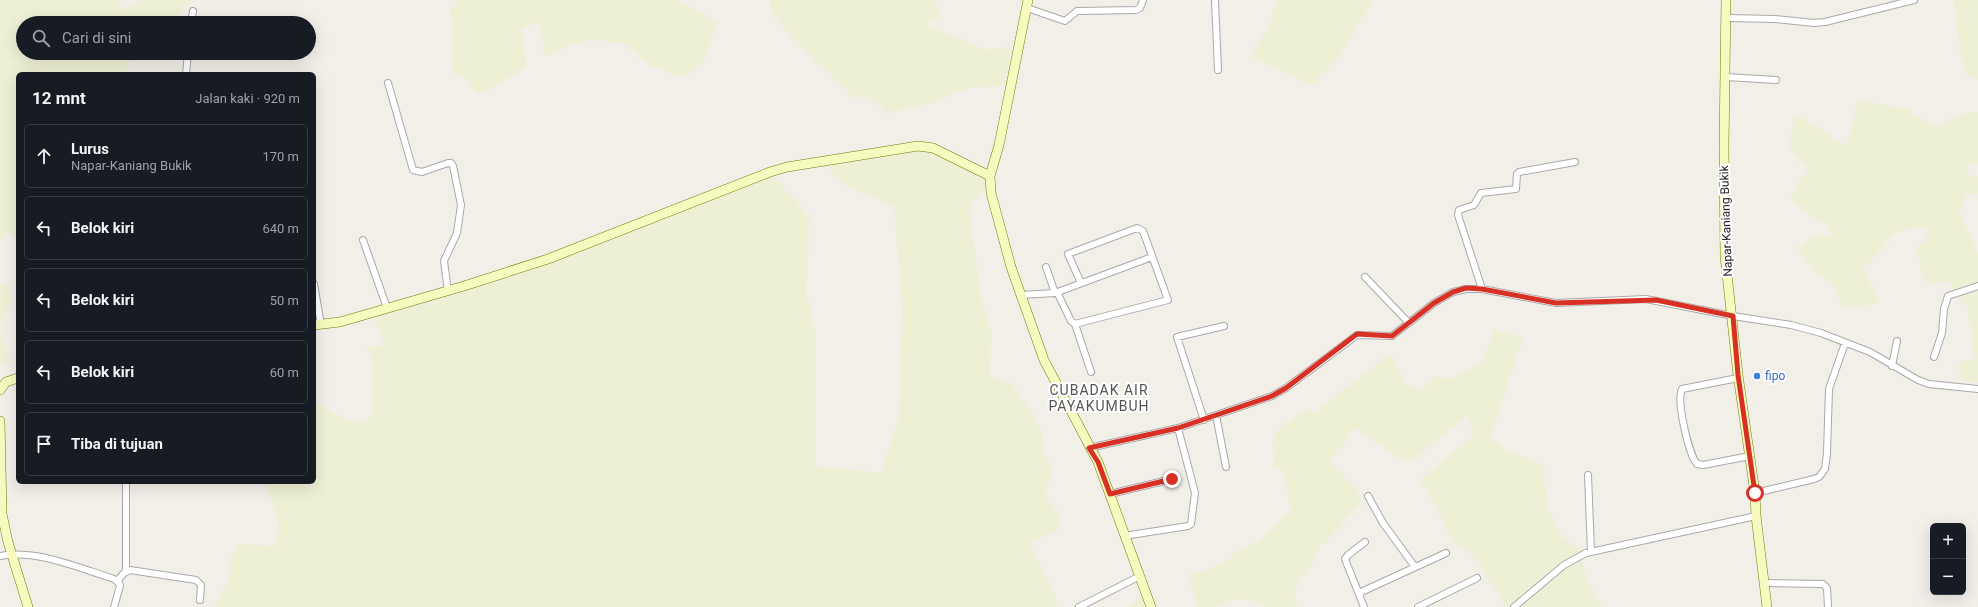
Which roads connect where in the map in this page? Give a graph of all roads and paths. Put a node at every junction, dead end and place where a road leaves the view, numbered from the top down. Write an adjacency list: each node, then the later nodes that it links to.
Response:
1 (1143, 0): 5 (street)
2 (1215, 0): 10 (street)
3 (1726, 0): 8 (street, Napar-Kaniang Bukik)
4 (1914, 0): 8 (street)
5 (1028, 4): 16 (street)
6 (193, 11): 7 (street)
7 (192, 16)
8 (1726, 18): 12 (street, Napar-Kaniang Bukik)
9 (187, 60): 11 (street)
10 (1218, 70)
11 (186, 72)
12 (1726, 77): 13 (street); 29 (street, Napar-Kaniang Bukik)
13 (1776, 80)
14 (388, 83): 24 (street)
15 (1575, 162): 23 (street)
16 (990, 176): 24 (street); 26 (street)
17 (363, 240): 28 (street)
18 (1152, 257): 21 (street); 21 (street); 31 (street)
19 (1046, 267): 25 (street)
20 (1365, 277): 30 (street)
21 (1081, 283): 25 (street)
22 (1978, 286): 36 (street)
23 (1482, 289): 29 (street); 30 (street)
24 (448, 291): 28 (street)
25 (1056, 292): 26 (street); 31 (street)
26 (1021, 295): 47 (street)
27 (316, 304): 32 (street)
28 (387, 308): 32 (street)
29 (1733, 316): 35 (street); 39 (street, Napar-Kaniang Bukik)
30 (1409, 323): 43 (street)
31 (1075, 324): 38 (street)
32 (318, 325)
33 (1224, 326): 44 (street)
34 (1897, 341): 37 (street)
35 (1845, 343): 37 (street); 53 (street)
36 (1934, 357)
37 (1892, 366): 41 (street)
38 (1091, 372)
39 (1738, 378): 48 (street, Napar-Kaniang Bukik); 48 (street)
40 (16, 379): 42 (street)
41 (1978, 389)
42 (0, 390)
43 (1216, 415): 44 (street); 49 (street)
44 (1204, 420): 46 (street)
45 (0, 421): 56 (street)
46 (1178, 428): 47 (street); 58 (street)
47 (1089, 448): 54 (street)
48 (1750, 456): 53 (street, Napar-Kaniang Bukik)
49 (1226, 467)
50 (1588, 475): 60 (street)
51 (1172, 479): 54 (street)
52 (126, 484): 65 (street)
53 (1755, 493): 57 (street, Napar-Kaniang Bukik)
54 (1110, 494): 58 (street)
55 (1368, 496): 64 (street)
56 (1, 505): 62 (street)
57 (1756, 516): 60 (street); 69 (street, Napar-Kaniang Bukik)
58 (1124, 536): 66 (street)
59 (1365, 542): 70 (street)
60 (1591, 551): 78 (street)
61 (1446, 553): 64 (street)
62 (13, 554): 63 (street); 68 (street); 72 (street)
63 (0, 556)
64 (1415, 567): 70 (street)
65 (126, 571): 68 (street); 71 (street)
66 (1140, 576): 74 (street); 75 (street)
67 (1477, 578): 77 (street)
68 (117, 581): 73 (street)
69 (1764, 583): 79 (street, Napar-Kaniang Bukik); 80 (street)
70 (1359, 593): 76 (street)
71 (200, 600)
72 (28, 607)
73 (114, 607)
74 (1079, 607)
75 (1150, 607)
76 (1364, 607)
77 (1418, 607)
78 (1514, 607)
79 (1767, 607)
80 (1828, 607)

